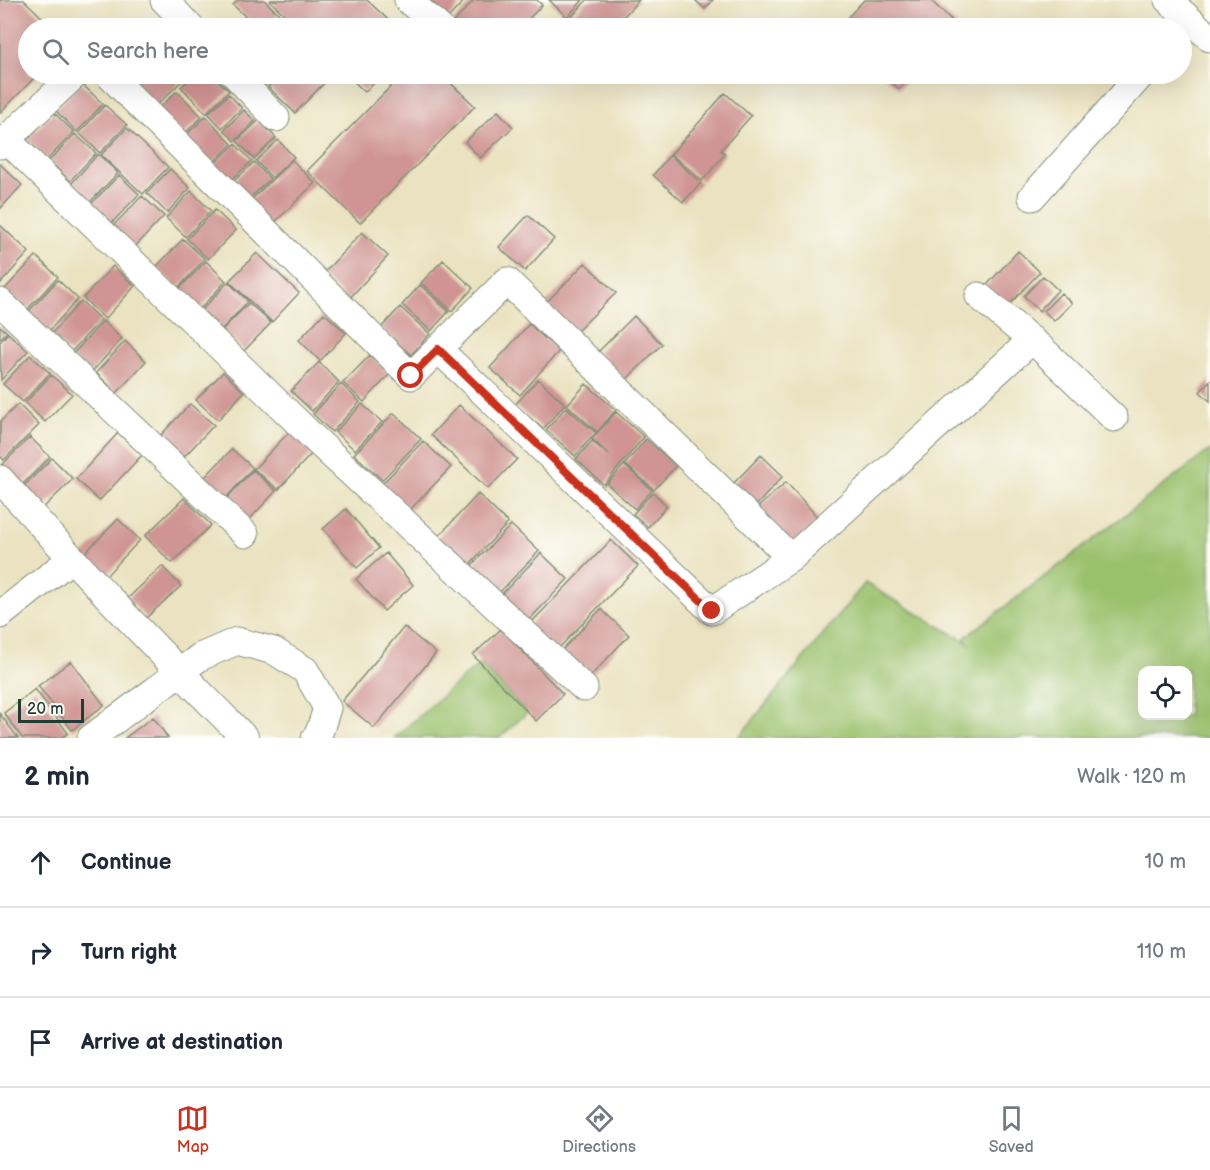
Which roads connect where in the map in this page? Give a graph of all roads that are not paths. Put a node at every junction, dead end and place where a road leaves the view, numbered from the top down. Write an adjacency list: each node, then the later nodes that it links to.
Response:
1 (164, 0): 4 (street)
2 (408, 0): 5 (street)
3 (1168, 0): 6 (street)
4 (181, 18)
5 (429, 18)
6 (1181, 18)
7 (1192, 28): 8 (street)
8 (1210, 38)
9 (65, 84): 14 (street)
10 (118, 84): 19 (street)
11 (244, 84): 13 (street)
12 (1133, 84): 15 (street)
13 (276, 118)
14 (3, 142): 27 (street)
15 (1032, 197)
16 (979, 296): 18 (street)
17 (0, 302): 22 (street)
18 (1032, 340): 20 (street); 23 (street)
19 (438, 349): 23 (street); 23 (street)
20 (1113, 418)
21 (0, 478): 24 (street)
22 (245, 534)
23 (791, 558)
24 (71, 559): 25 (street); 26 (street)
25 (0, 615)
26 (179, 672): 28 (street); 29 (street); 30 (street)
27 (584, 688)
28 (91, 738)
29 (245, 738)
30 (315, 738)

